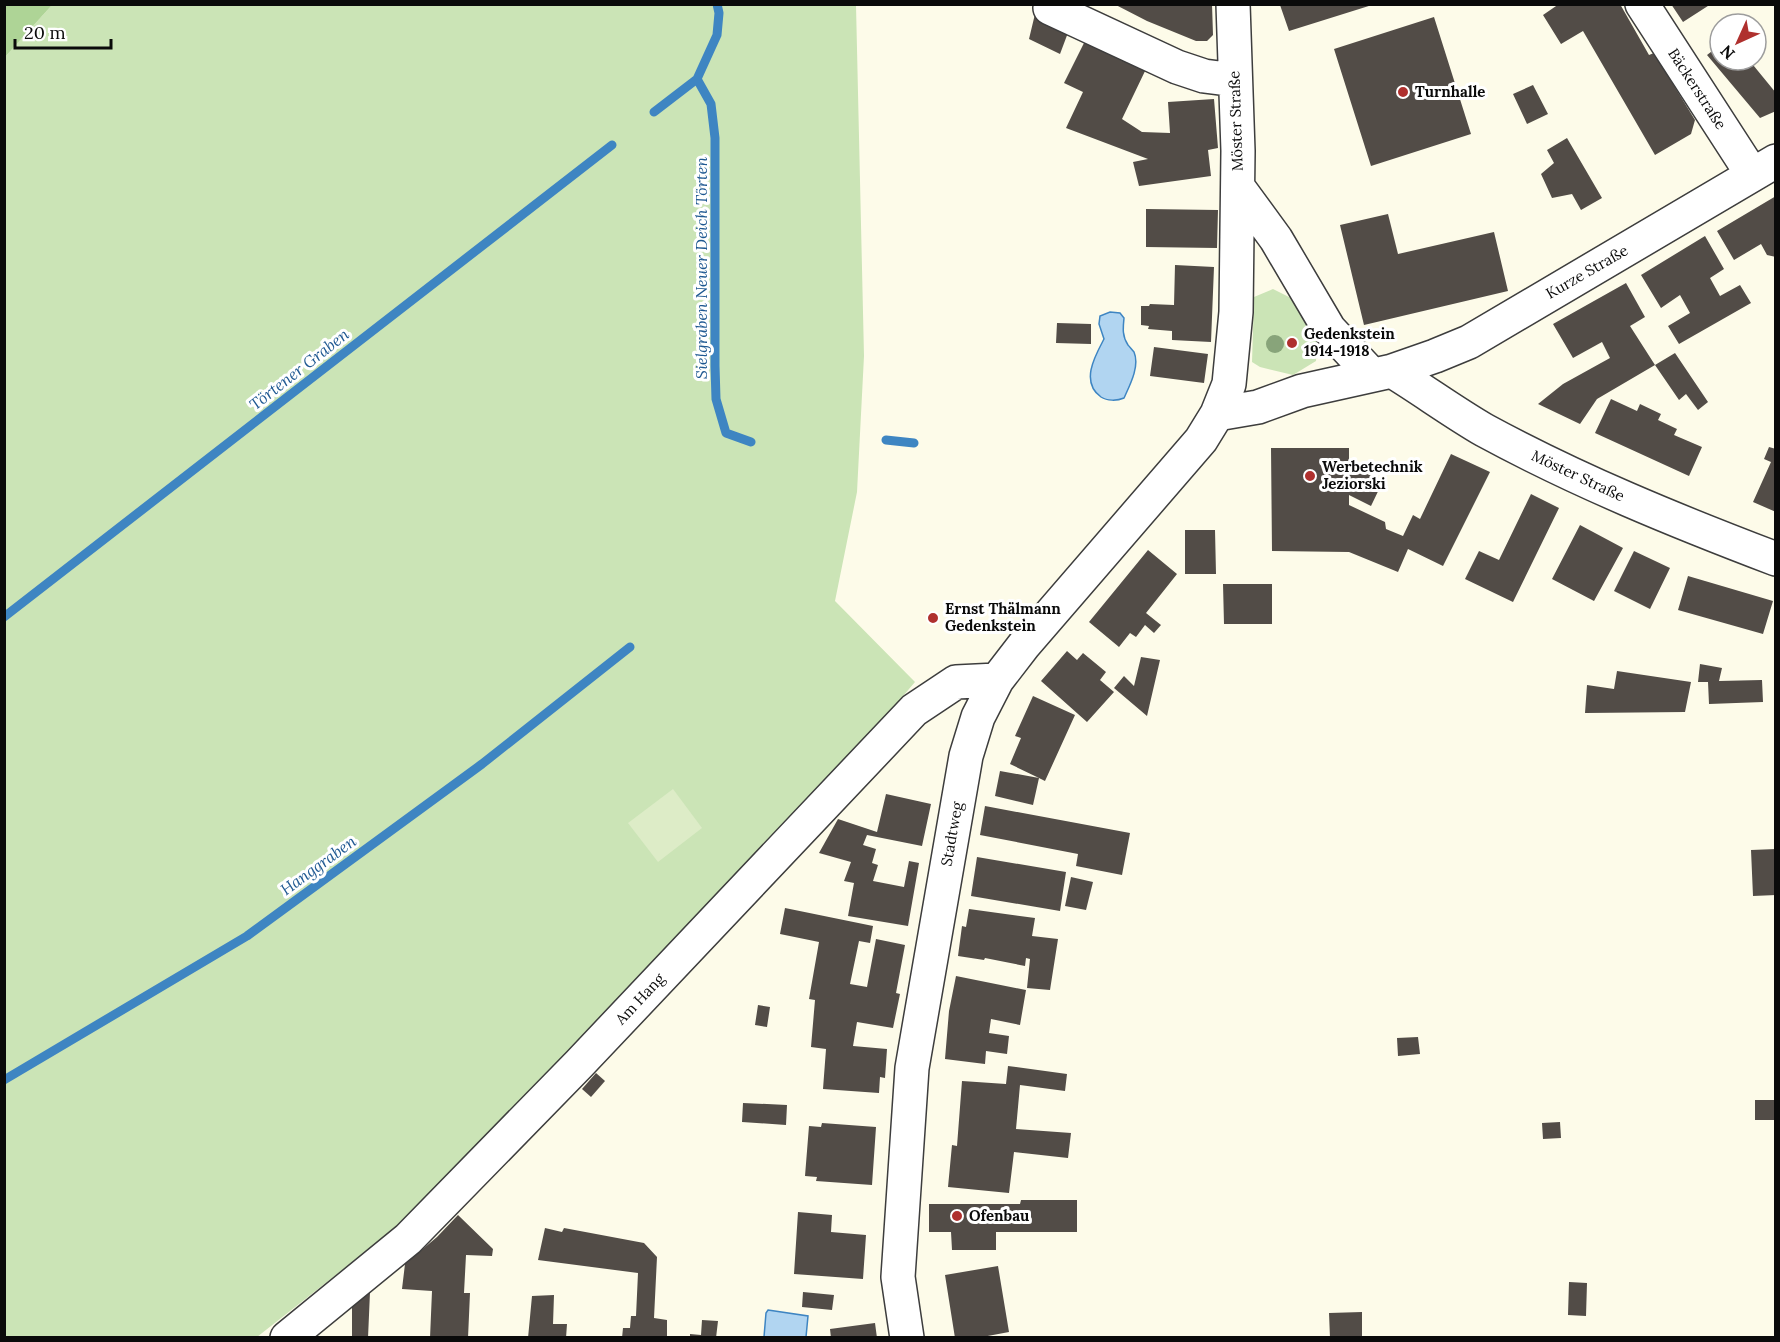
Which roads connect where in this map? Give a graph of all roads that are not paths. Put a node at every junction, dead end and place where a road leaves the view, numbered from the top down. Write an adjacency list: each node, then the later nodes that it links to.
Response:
1 (1233, 4): 4 (street, Möster Straße)
2 (1642, 4): 5 (street, Bäckerstraße)
3 (1050, 8): 4 (street)
4 (1235, 80): 6 (street, Möster Straße)
5 (1764, 168): 7 (street, Kurze Straße)
6 (1238, 187): 7 (street, Möster Straße); 8 (street, Möster Straße)
7 (1382, 372): 8 (street, Kurze Straße); 9 (street, Möster Straße)
8 (1217, 414): 10 (street, Stadtweg)
9 (1776, 559)
10 (997, 680): 11 (street, Am Hang); 12 (street, Stadtweg)
11 (287, 1338)
12 (907, 1338)

